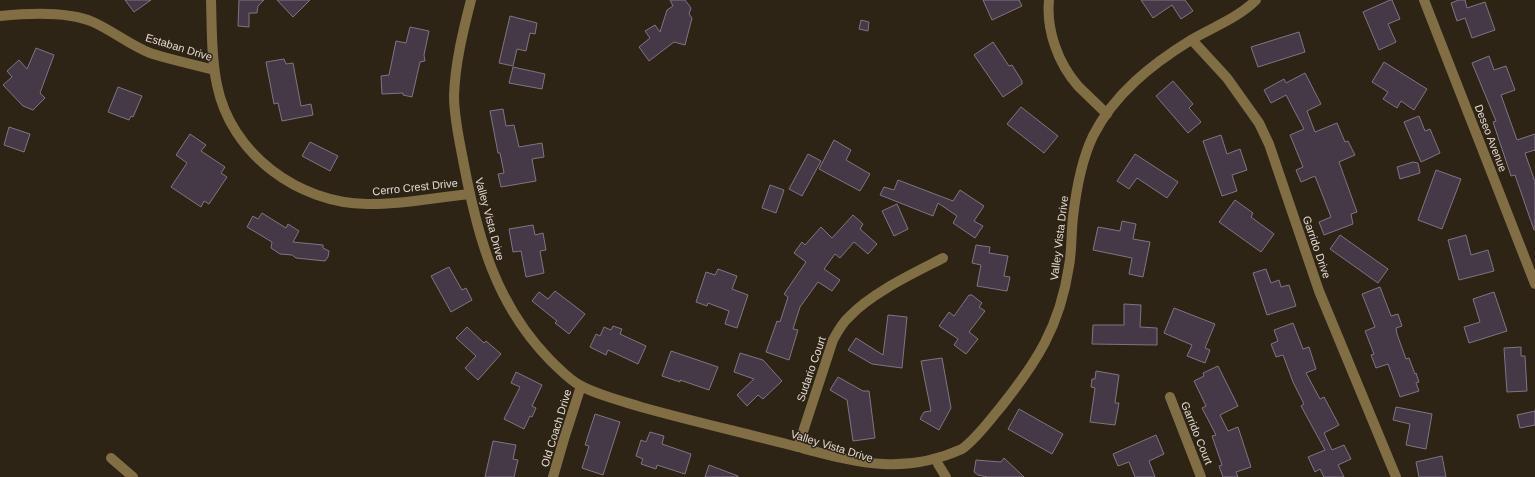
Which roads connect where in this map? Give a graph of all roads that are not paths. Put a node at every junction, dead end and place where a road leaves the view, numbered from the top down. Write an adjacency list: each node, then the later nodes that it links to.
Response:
1 (211, 0): 8 (street, Cerro Crest Drive)
2 (471, 0): 10 (street, Valley Vista Drive)
3 (1049, 0): 9 (street)
4 (1256, 0): 7 (street, Valley Vista Drive)
5 (1424, 0): 12 (street, Deseo Avenue)
6 (0, 16): 8 (street, Estaban Drive)
7 (1192, 40): 9 (street, Valley Vista Drive); 22 (street, Garrido Drive)
8 (214, 70): 10 (street, Cerro Crest Drive)
9 (1107, 114): 17 (street, Valley Vista Drive)
10 (470, 194): 13 (street, Valley Vista Drive)
11 (943, 258): 15 (street, Sudario Court)
12 (1535, 284)
13 (581, 386): 15 (street, Valley Vista Drive); 19 (street, Old Coach Drive)
14 (1170, 397): 21 (street, Garrido Court)
15 (798, 447): 17 (street, Valley Vista Drive)
16 (111, 458): 18 (street)
17 (938, 464): 20 (street)
18 (133, 477)
19 (553, 477)
20 (946, 477)
21 (1201, 477)
22 (1396, 477)

